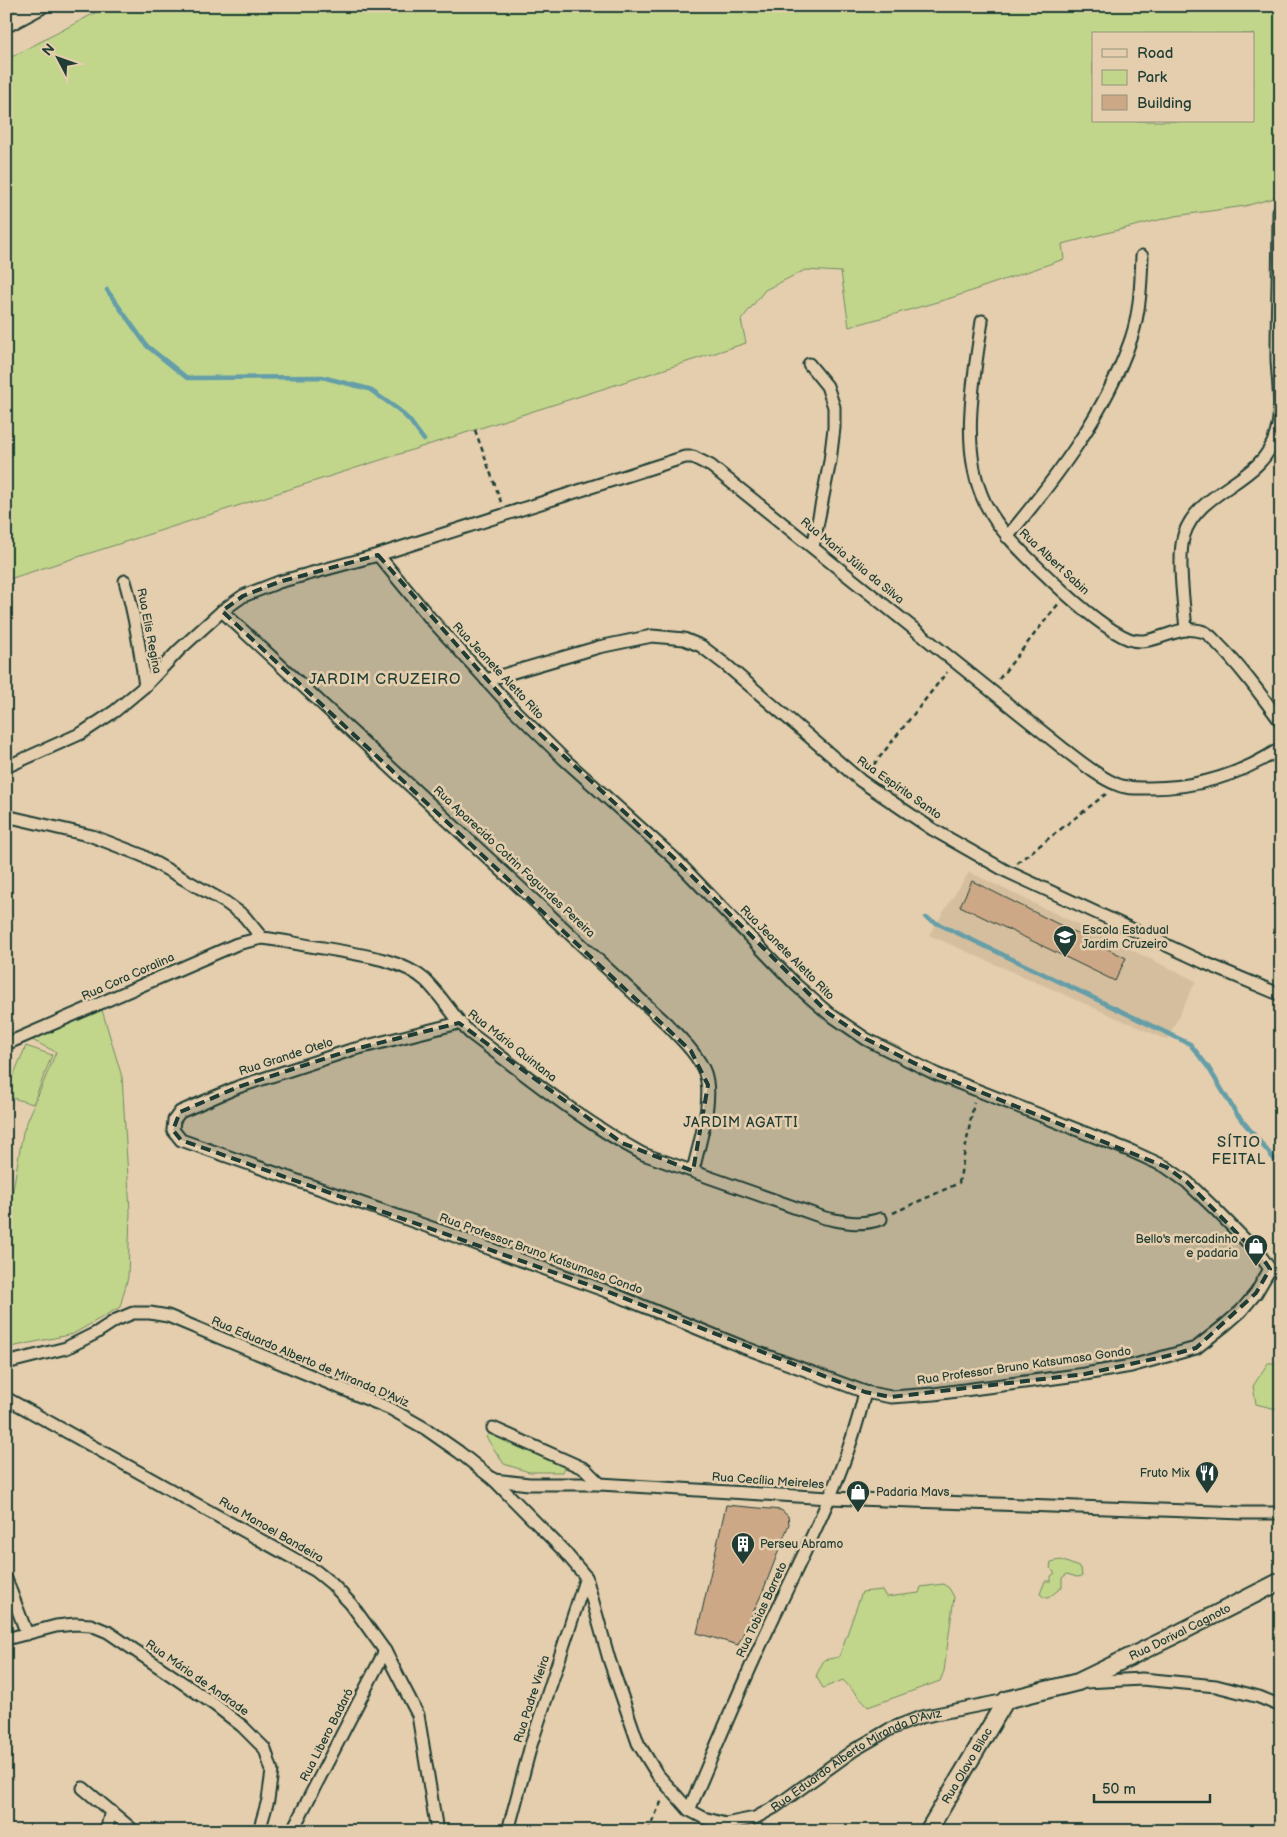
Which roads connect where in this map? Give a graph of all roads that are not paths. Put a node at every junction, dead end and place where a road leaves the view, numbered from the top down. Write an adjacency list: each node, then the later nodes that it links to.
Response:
1 (40, 6): 2 (street)
2 (6, 24)
3 (1279, 211): 12 (street)
4 (1142, 256): 7 (street)
5 (982, 321): 7 (street, Rua Albert Sabin)
6 (809, 364): 8 (street)
7 (1007, 537): 12 (street, Rua Albert Sabin)
8 (813, 547): 9 (street, Rua Maria Júlia da Silva); 16 (street, Rua Maria Júlia da Silva)
9 (378, 555): 11 (street, Rua Maria Júlia da Silva); 13 (street, Rua Jeanete Aletto Rito)
10 (125, 582): 14 (street, Rua Elis Regina)
11 (222, 611): 14 (street, Rua Maria Júlia da Silva); 24 (street, Rua Aparecido Cotrin Fagundes Pereira)
12 (1186, 630): 15 (street, Rua Albert Sabin)
13 (486, 680): 20 (street, Rua Espírito Santo); 26 (street, Rua Jeanete Aletto Rito)
14 (145, 686): 17 (street, Rua Maria Júlia da Silva)
15 (1281, 722)
16 (1281, 748)
17 (6, 767)
18 (6, 816): 19 (street)
19 (262, 938): 21 (street, Rua Mário Quintana); 22 (street, Rua Cora Coralina)
20 (1281, 995)
21 (459, 1023): 23 (street, Rua Grande Otelo); 24 (street, Rua Mário Quintana)
22 (6, 1044)
23 (204, 1148): 28 (street, Rua Professor Bruno Katsumasa Condo)
24 (693, 1171): 25 (street, Rua Mário Quintana)
25 (881, 1219)
26 (1275, 1271): 28 (street, Rua Professor Bruno Katsumasa Gondo)
27 (6, 1363): 31 (street, Rua Eduardo Alberto de Miranda D'Aviz)
28 (865, 1392): 33 (street, Rua Tobias Barreto)
29 (6, 1398): 40 (street, Rua Manoel Bandeira)
30 (493, 1428): 32 (street)
31 (494, 1480): 32 (street, Rua Cecília Meireles); 35 (street, Rua Eduardo Alberto de Miranda D'Aviz)
32 (600, 1484): 33 (street, Rua Cecília Meireles)
33 (830, 1498): 34 (street, Rua Cecília Meireles); 45 (street, Rua Tobias Barreto)
34 (1281, 1513)
35 (586, 1577): 45 (street, Rua Eduardo Alberto Miranda D'Aviz); 52 (street, Rua Padre Vieira)
36 (6, 1579): 38 (street)
37 (1281, 1581): 41 (street, Rua Dorival Cagnoto)
38 (28, 1634): 39 (street, Rua Mário de Andrade); 49 (street, Rua Mário de Andrade)
39 (6, 1639)
40 (385, 1651): 50 (street, Rua Libero Badaró); 51 (street, Rua Manoel Bandeira)
41 (1078, 1682): 42 (street, Rua Eduardo Alberto Miranda D'Aviz); 43 (street, Rua Eduardo Alberto Miranda D'Aviz)
42 (1006, 1700): 45 (street, Rua Eduardo Alberto Miranda D'Aviz); 53 (street, Rua Olavo Bilac)
43 (1281, 1706)
44 (83, 1788): 46 (street)
45 (689, 1810)
46 (110, 1811): 47 (street); 48 (street)
47 (106, 1831)
48 (134, 1831)
49 (259, 1831)
50 (292, 1831)
51 (437, 1831)
52 (508, 1831)
53 (928, 1831)

